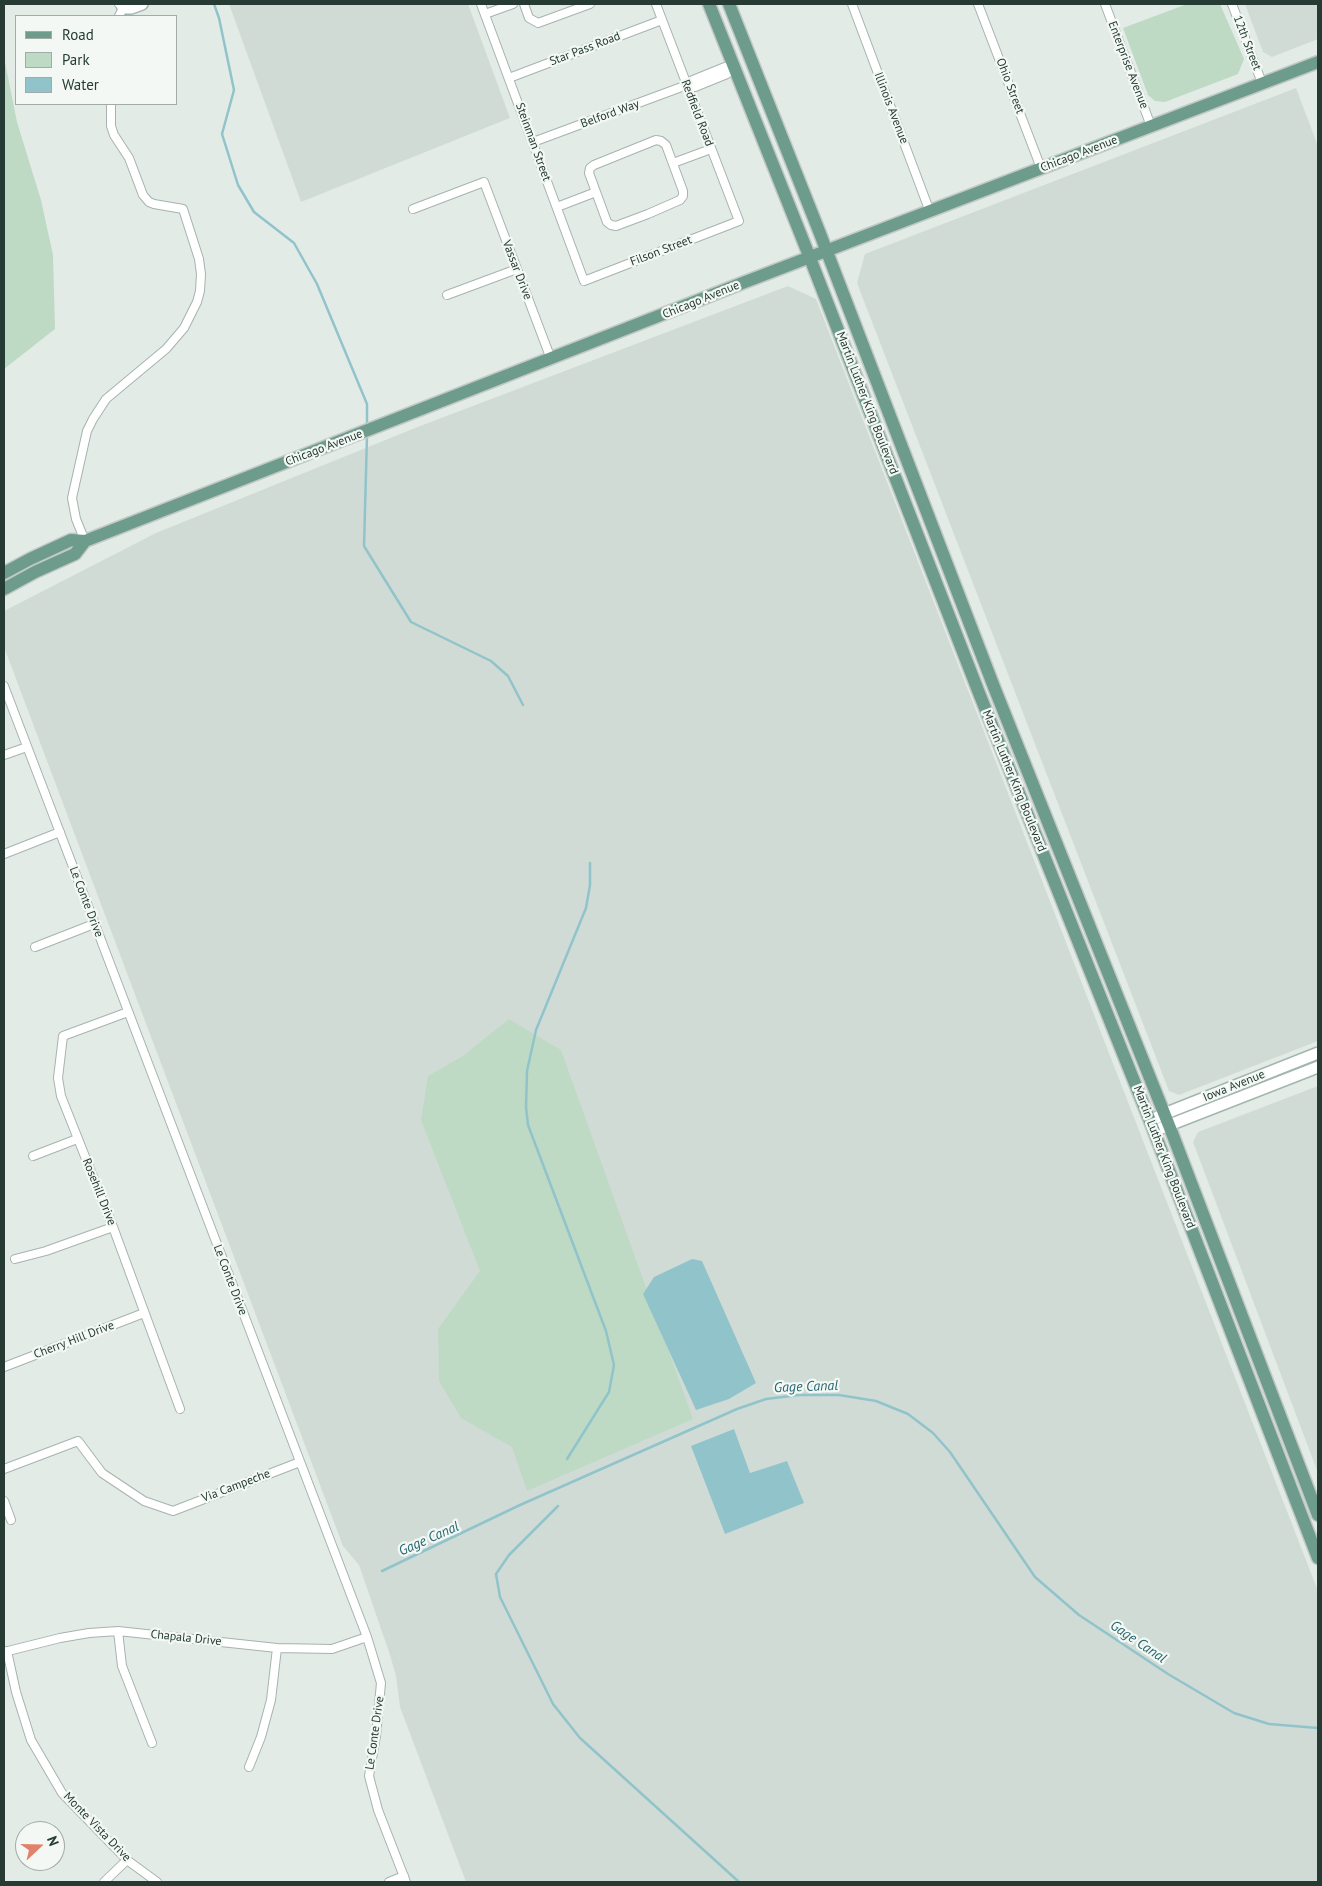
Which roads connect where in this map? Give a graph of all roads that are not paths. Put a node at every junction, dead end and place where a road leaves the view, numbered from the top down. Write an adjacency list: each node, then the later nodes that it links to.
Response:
1 (142, 4): 13 (street)
2 (481, 4): 14 (street, Steinman Street)
3 (513, 4): 14 (street)
4 (524, 4): 5 (street)
5 (590, 4)
6 (656, 4): 15 (street, Redfield Road)
7 (709, 4): 17 (main road, Martin Luther King Boulevard)
8 (729, 4): 32 (main road, Martin Luther King Boulevard)
9 (852, 4): 30 (street, Illinois Avenue)
10 (978, 4): 26 (street, Ohio Street)
11 (1105, 4): 22 (street, Enterprise Avenue)
12 (1232, 4): 19 (street, 12th Street)
13 (120, 9)
14 (485, 14): 18 (street, Steinman Street)
15 (662, 20): 18 (street, Star Pass Road); 20 (street, Redfield Road)
16 (1318, 62): 19 (main road, Chicago Avenue)
17 (734, 68): 20 (street, Belford Way); 33 (main road, Martin Luther King Boulevard)
18 (509, 78): 23 (street, Steinman Street)
19 (1262, 83): 22 (main road, Chicago Avenue)
20 (687, 85): 23 (street, Belford Way); 24 (street, Redfield Road)
21 (111, 105): 38 (street)
22 (1151, 126): 26 (main road, Chicago Avenue)
23 (533, 142): 28 (street, Steinman Street)
24 (711, 148): 25 (street); 31 (street, Redfield Road)
25 (673, 163): 27 (street); 27 (street)
26 (1041, 168): 30 (main road, Chicago Avenue)
27 (596, 192): 28 (street)
28 (557, 207): 35 (street, Steinman Street)
29 (412, 209): 34 (street, Vassar Drive)
30 (930, 212): 32 (main road, Chicago Avenue)
31 (739, 221): 35 (street, Filson Street)
32 (826, 252): 33 (main road, Chicago Avenue); 52 (main road, Martin Luther King Boulevard)
33 (810, 258): 37 (main road, Chicago Avenue); 53 (main road, Martin Luther King Boulevard)
34 (517, 269): 36 (street); 37 (street, Vassar Drive)
35 (584, 281)
36 (447, 295)
37 (551, 359): 38 (main road, Chicago Avenue)
38 (85, 542): 39 (main road, Chicago Avenue); 40 (main road, Chicago Avenue)
39 (6, 574)
40 (4, 589)
41 (4, 686): 42 (street, Le Conte Drive)
42 (6, 696): 43 (street, Le Conte Drive)
43 (27, 747): 44 (street); 45 (street, Le Conte Drive)
44 (4, 755)
45 (60, 832): 46 (street); 47 (street, Le Conte Drive)
46 (4, 854)
47 (94, 924): 48 (street); 49 (street, Le Conte Drive)
48 (35, 947)
49 (128, 1012): 54 (street, Rosehill Drive); 61 (street, Le Conte Drive)
50 (1318, 1053): 52 (street, Iowa Avenue)
51 (1318, 1067): 52 (street, Iowa Avenue)
52 (1166, 1119): 53 (street, Iowa Avenue); 64 (main road, Martin Luther King Boulevard)
53 (1152, 1126): 66 (main road, Martin Luther King Boulevard)
54 (78, 1139): 55 (street); 56 (street, Rosehill Drive)
55 (33, 1156)
56 (113, 1227): 57 (street); 58 (street, Rosehill Drive)
57 (15, 1259)
58 (144, 1313): 59 (street, Cherry Hill Drive); 60 (street, Rosehill Drive)
59 (4, 1367)
60 (180, 1409)
61 (300, 1462): 62 (street, Via Campeche); 68 (street, Le Conte Drive)
62 (4, 1469)
63 (4, 1501): 65 (street)
64 (1318, 1515)
65 (12, 1520)
66 (1318, 1558)
67 (118, 1631): 69 (street, Chapala Drive); 70 (street, Chapala Drive); 71 (street)
68 (368, 1638): 69 (street, Chapala Drive); 74 (street, Le Conte Drive)
69 (277, 1648): 72 (street)
70 (5, 1651): 73 (street, Monte Vista Drive)
71 (152, 1743)
72 (249, 1767)
73 (127, 1860): 75 (street); 76 (street, Monte Vista Drive)
74 (405, 1879): 77 (street)
75 (104, 1882)
76 (157, 1882)
77 (389, 1882)

